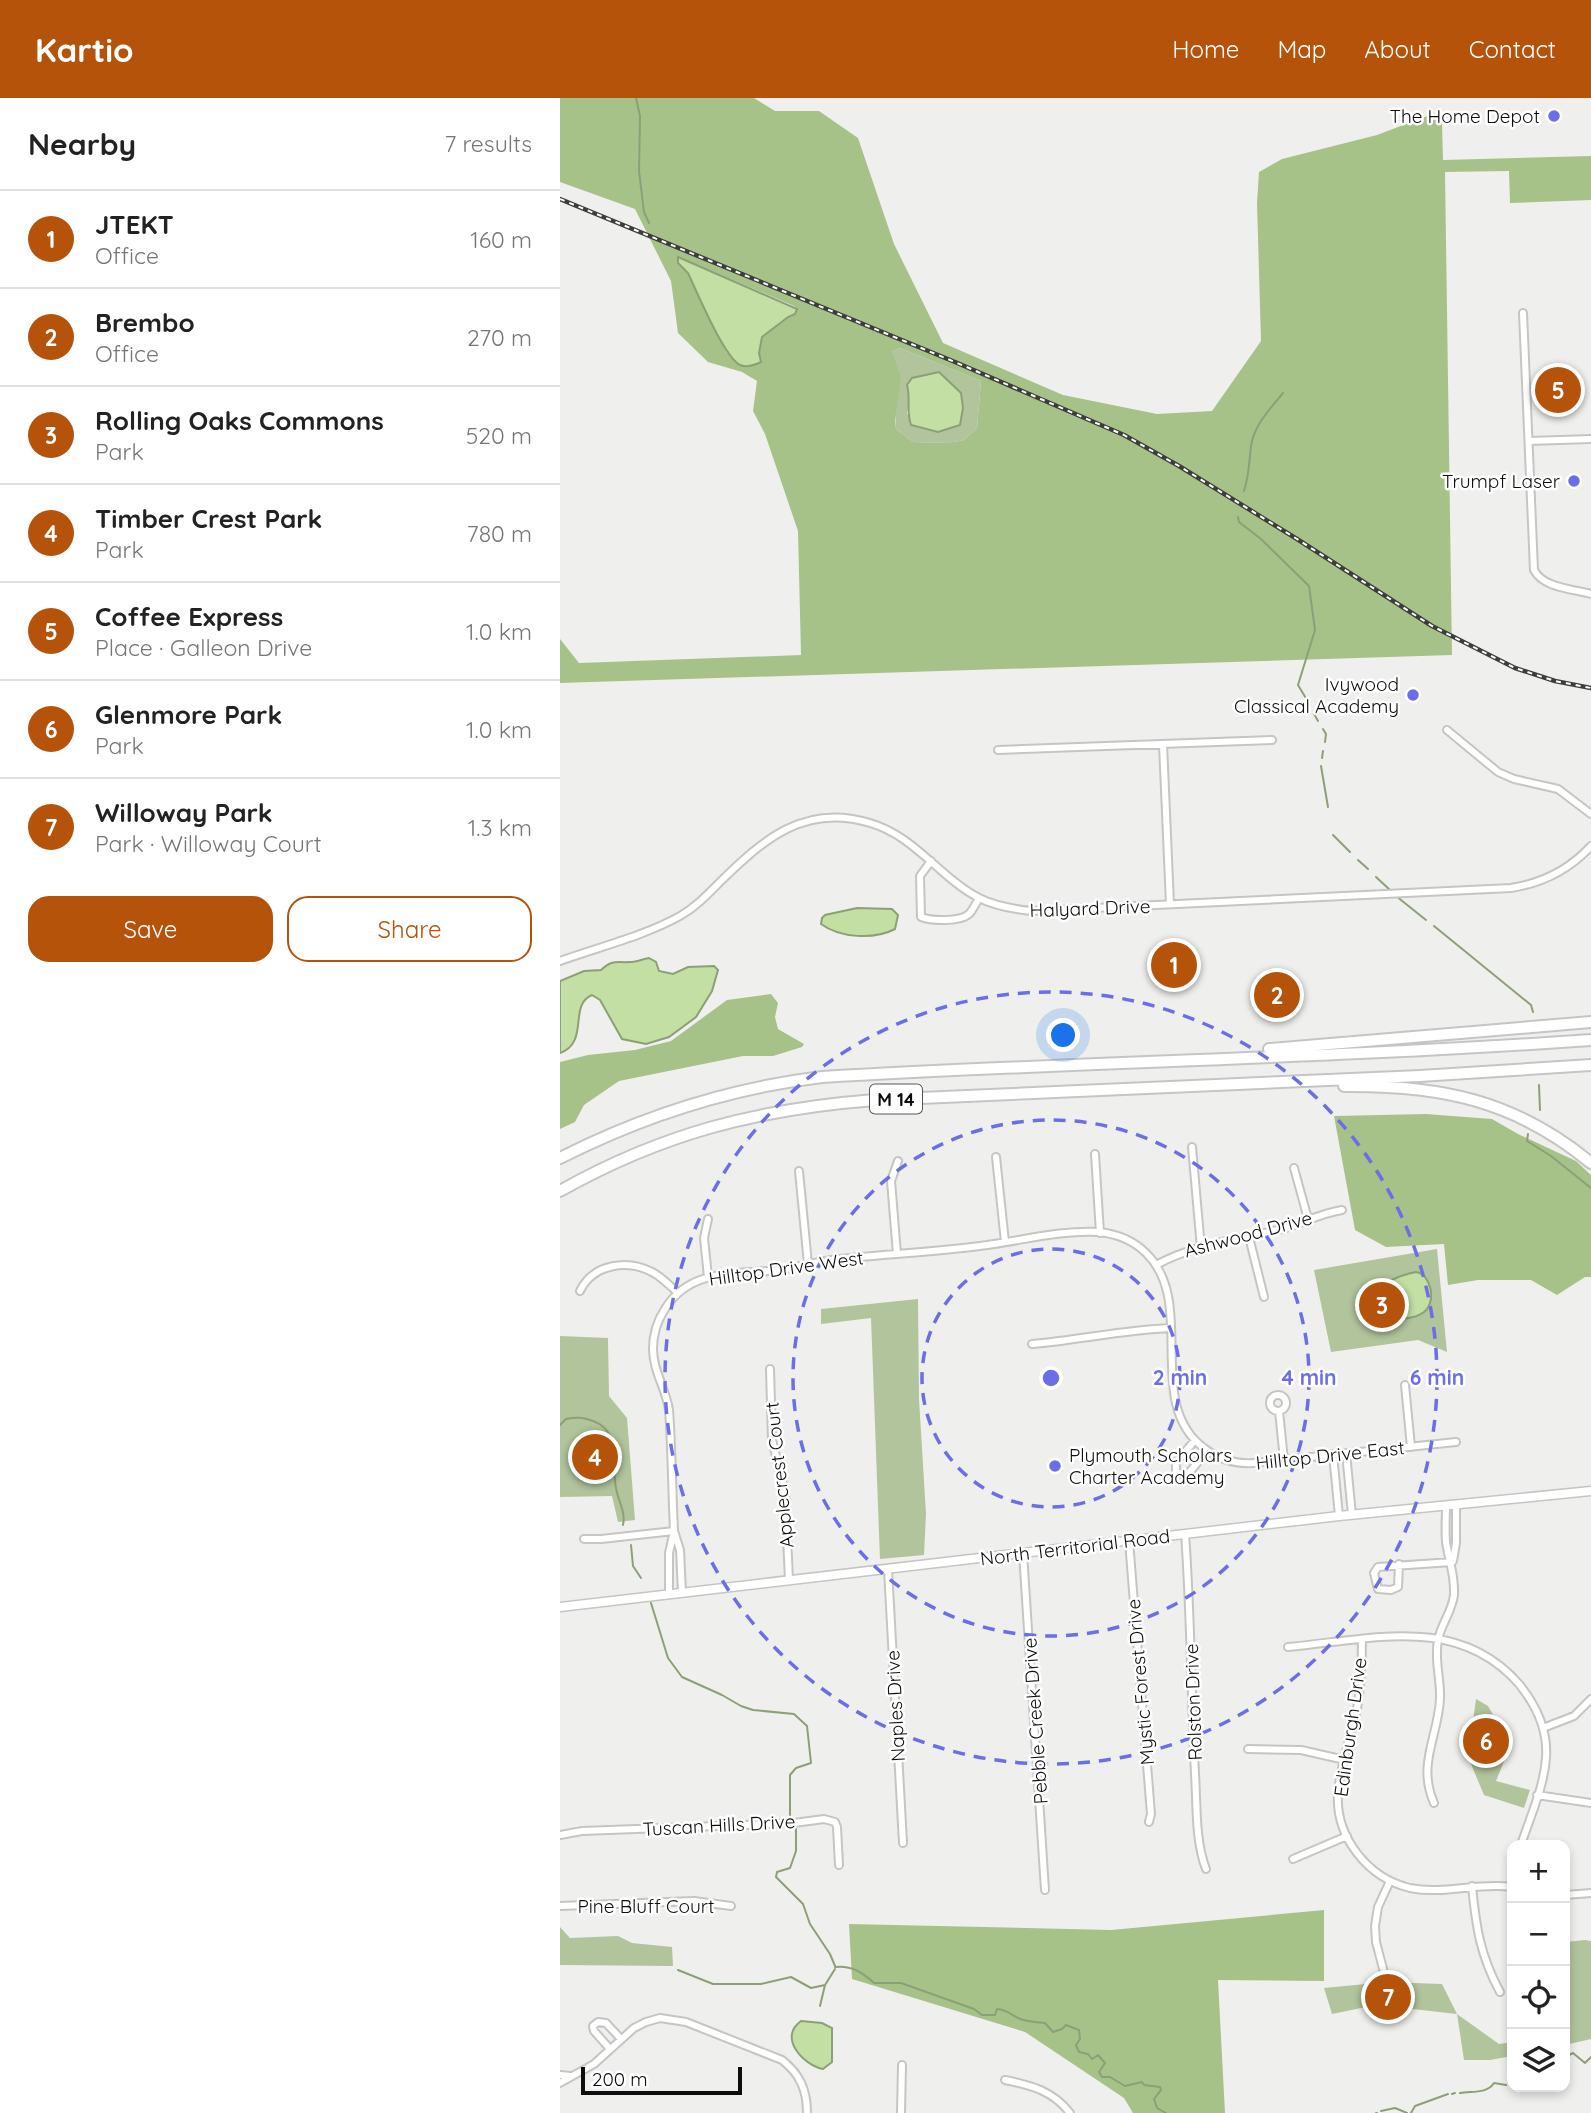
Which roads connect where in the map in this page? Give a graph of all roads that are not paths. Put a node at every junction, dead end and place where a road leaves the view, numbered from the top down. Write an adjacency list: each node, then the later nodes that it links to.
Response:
1 (1523, 313): 3 (street)
2 (1591, 439): 3 (street)
3 (1529, 441): 4 (street)
4 (1591, 594)
5 (1447, 730): 9 (street)
6 (1272, 740): 7 (street)
7 (1163, 744): 8 (street); 13 (street)
8 (998, 750)
9 (1591, 814)
10 (1591, 846): 13 (street, Halyard Drive)
11 (931, 861): 12 (street, Halyard Drive); 12 (street); 14 (street, Halyard Drive)
12 (979, 898): 13 (street, Halyard Drive)
13 (1170, 905)
14 (560, 961)
15 (1591, 1022): 17 (highway)
16 (1591, 1040): 17 (highway, M 14)
17 (1200, 1058): 23 (highway, M 14)
18 (1591, 1065): 19 (highway, M 14)
19 (1229, 1083): 25 (highway); 28 (highway, M 14)
20 (1192, 1147): 36 (street)
21 (1095, 1154): 32 (street)
22 (996, 1157): 34 (street)
23 (560, 1158)
24 (898, 1161): 37 (street)
25 (1591, 1163)
26 (1294, 1168): 31 (street)
27 (799, 1171): 38 (street)
28 (560, 1191)
29 (1342, 1210): 31 (street, Ashwood Drive)
30 (708, 1219): 40 (street)
31 (1308, 1219): 33 (street, Ashwood Drive)
32 (1100, 1233): 34 (street, Hilltop Drive East); 39 (street, Hilltop Drive East)
33 (1249, 1237): 36 (street, Ashwood Drive); 43 (street)
34 (1005, 1242): 35 (street, Hilltop Drive East)
35 (977, 1246): 37 (street, Hilltop Drive West)
36 (1201, 1248): 39 (street, Ashwood Drive)
37 (897, 1254): 38 (street, Hilltop Drive West)
38 (808, 1264): 40 (street, Hilltop Drive West)
39 (1156, 1265): 44 (street, Hilltop Drive East)
40 (708, 1278): 42 (street, Hilltop Drive West)
41 (580, 1291): 42 (street)
42 (678, 1293): 61 (street, Hilltop Drive West)
43 (1264, 1297)
44 (1170, 1328): 45 (street); 49 (street, Hilltop Drive East)
45 (1032, 1344)
46 (770, 1369): 69 (street, Applecrest Court)
47 (1405, 1385): 51 (street)
48 (1279, 1411): 55 (street)
49 (1195, 1440): 52 (street, Hilltop Drive East); 52 (street)
50 (1456, 1442): 51 (street, Hilltop Drive East)
51 (1411, 1447): 53 (street, Hilltop Drive East)
52 (1207, 1451): 55 (street, Hilltop Drive East)
53 (1346, 1453): 54 (street, Hilltop Drive East); 59 (street)
54 (1333, 1454): 55 (street, Hilltop Drive East); 60 (street)
55 (1284, 1460)
56 (1591, 1491): 57 (main road, North Territorial Road)
57 (1456, 1504): 58 (main road, North Territorial Road); 66 (street)
58 (1446, 1505): 59 (main road, North Territorial Road); 66 (street)
59 (1352, 1515): 60 (main road, North Territorial Road)
60 (1339, 1516): 62 (main road, North Territorial Road)
61 (674, 1531): 63 (street); 70 (street, Hilltop Drive West); 71 (street, Hilltop Drive West)
62 (1185, 1534): 64 (main road, North Territorial Road); 90 (street, Rolston Drive)
63 (584, 1539)
64 (1129, 1541): 65 (main road, North Territorial Road); 83 (street, Mystic Forest Drive)
65 (1023, 1553): 68 (main road, North Territorial Road); 94 (street, Pebble Creek Drive)
66 (1452, 1562): 67 (street); 73 (street)
67 (1399, 1564): 67 (street)
68 (888, 1569): 69 (main road, North Territorial Road); 87 (street, Naples Drive)
69 (789, 1580): 70 (main road, North Territorial Road)
70 (681, 1593): 71 (main road, North Territorial Road)
71 (669, 1594): 72 (main road, North Territorial Road)
72 (560, 1607)
73 (1438, 1637): 74 (street); 77 (street); 81 (street)
74 (1362, 1639): 75 (street); 79 (street, Edinburgh Drive)
75 (1288, 1647)
76 (1591, 1699): 77 (street)
77 (1543, 1728): 80 (street)
78 (1248, 1749): 79 (street)
79 (1345, 1760): 85 (street, Edinburgh Drive)
80 (1537, 1795): 82 (street); 86 (street)
81 (1434, 1803)
82 (1591, 1804)
83 (1149, 1822)
84 (560, 1835): 89 (street, Tuscan Hills Drive)
85 (1347, 1836): 88 (street); 91 (street, Edinburgh Drive)
86 (1523, 1840)
87 (903, 1843)
88 (1293, 1859)
89 (839, 1864)
90 (1206, 1869)
91 (1390, 1881): 92 (street, Edinburgh Drive); 100 (street)
92 (1472, 1886): 93 (street, Edinburgh Drive); 99 (street)
93 (1507, 1886)
94 (1045, 1890)
95 (1591, 1893): 96 (street)
96 (1570, 1895)
97 (560, 1906): 98 (street, Pine Bluff Court)
98 (731, 1906)
99 (1500, 1992)
100 (1385, 2017)
101 (621, 2039): 102 (street); 102 (street); 108 (street)
102 (610, 2049): 105 (street)
103 (901, 2065): 109 (street)
104 (560, 2075): 105 (street)
105 (571, 2076): 107 (street)
106 (1005, 2080): 110 (street)
107 (560, 2083)
108 (807, 2113)
109 (901, 2113)
110 (1070, 2113)

